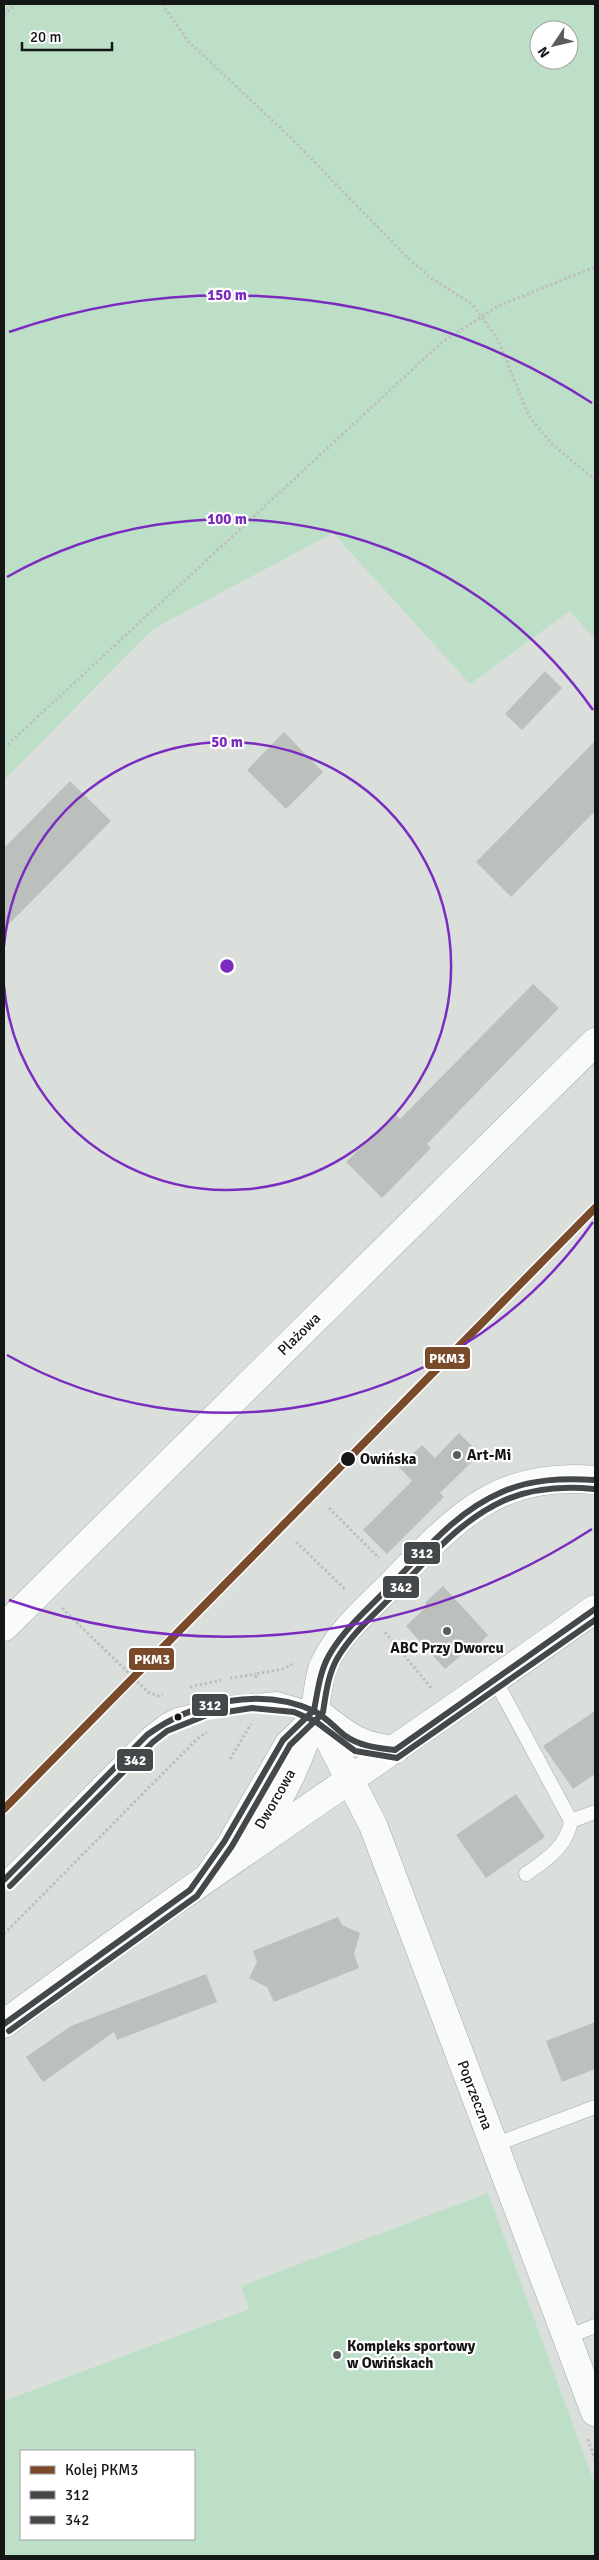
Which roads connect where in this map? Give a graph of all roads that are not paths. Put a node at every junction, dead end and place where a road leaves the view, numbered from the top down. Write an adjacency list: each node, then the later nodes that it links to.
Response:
1 (595, 1042): 4 (street, Plażowa)
2 (595, 1480): 6 (street, Dworcowa)
3 (595, 1609): 5 (street, Dworcowa)
4 (4, 1627)
5 (495, 1680): 7 (street, Dworcowa); 10 (lane)
6 (314, 1710): 7 (street); 8 (street); 11 (street, Dworcowa); 13 (lane); 14 (lane)
7 (395, 1750): 8 (street, Dworcowa)
8 (351, 1780): 11 (street, Dworcowa); 17 (street, Poprzeczna)
9 (595, 1812): 10 (lane)
10 (571, 1821): 12 (lane)
11 (240, 1855): 14 (street, Dworcowa)
12 (526, 1874)
13 (4, 1880)
14 (190, 1890): 15 (street, Dworcowa)
15 (4, 2024)
16 (595, 2107): 17 (lane)
17 (494, 2145): 19 (street, Poprzeczna)
18 (595, 2326): 19 (lane)
19 (567, 2337): 20 (street, Poprzeczna)
20 (595, 2412)

